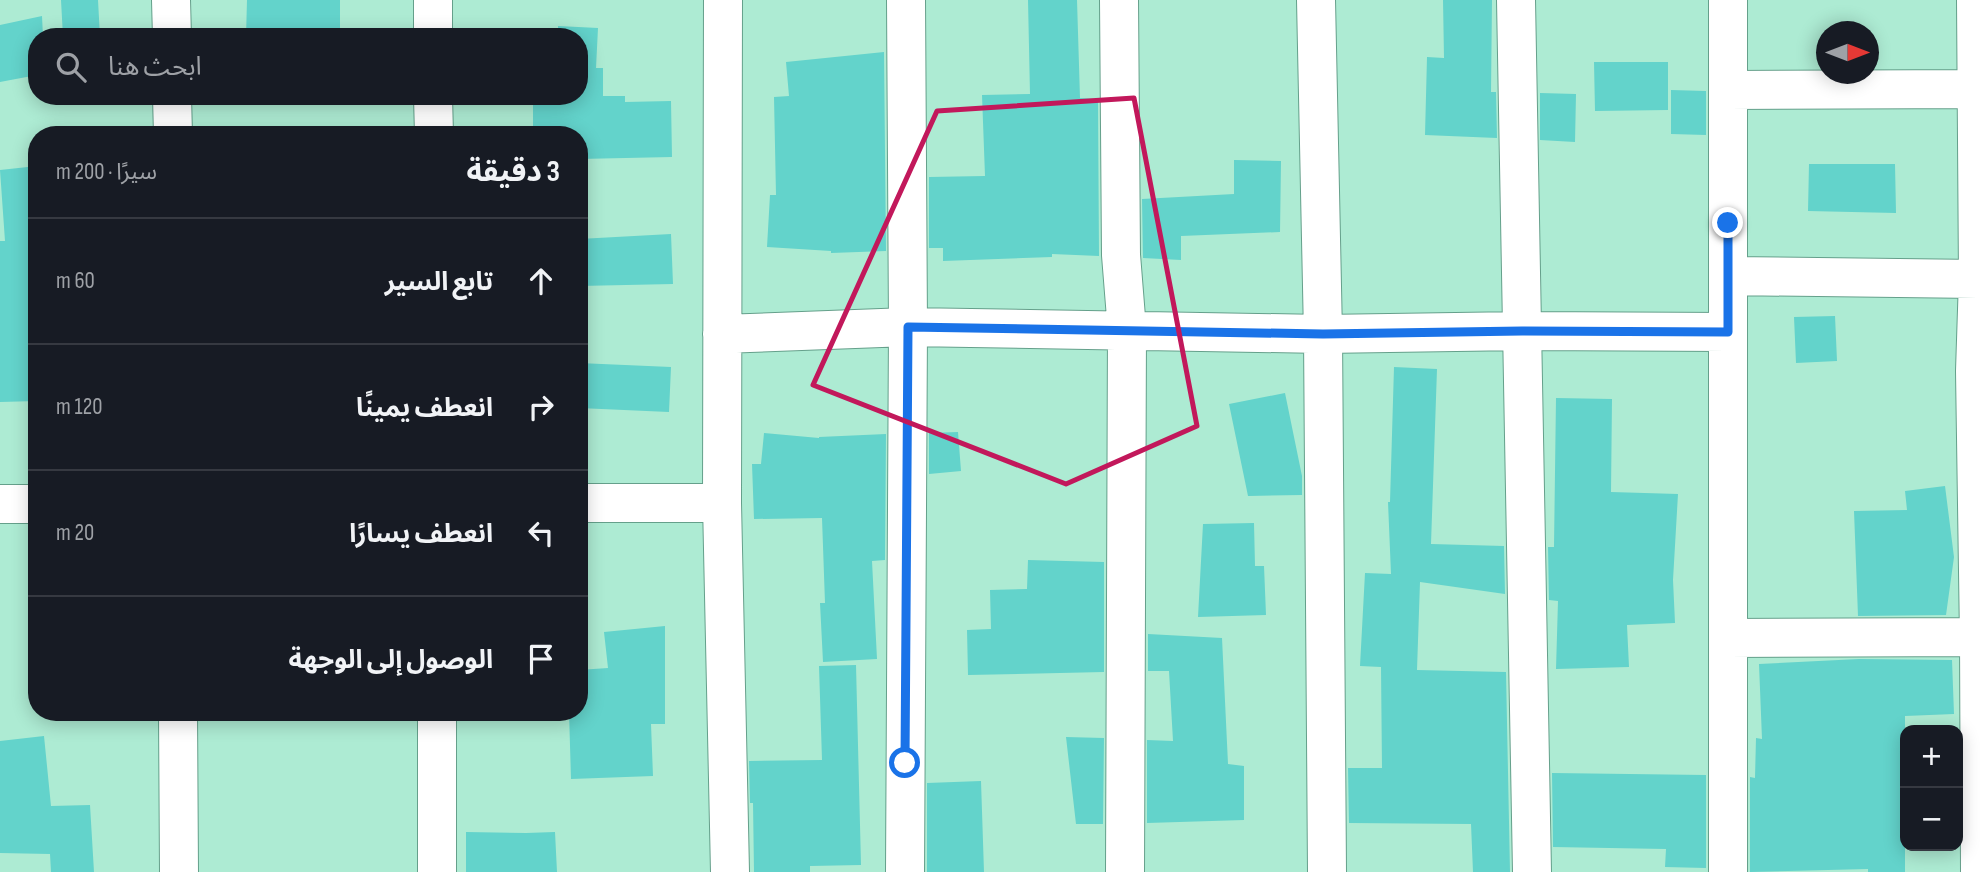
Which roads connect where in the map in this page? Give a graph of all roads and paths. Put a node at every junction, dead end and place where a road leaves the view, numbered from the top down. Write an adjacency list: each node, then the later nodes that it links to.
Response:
1 (172, 0): 10 (street)
2 (432, 0): 11 (street)
3 (723, 0): 24 (street)
4 (906, 0): 20 (street)
5 (1119, 0): 21 (street)
6 (1316, 0): 25 (street)
7 (1516, 0): 22 (street)
8 (1728, 0): 13 (street)
9 (1976, 0): 12 (street)
10 (172, 28)
11 (433, 28)
12 (1980, 89): 13 (street); 19 (street)
13 (1728, 90): 18 (street)
14 (173, 105): 16 (street)
15 (433, 105): 17 (street)
16 (173, 126)
17 (434, 126)
18 (1728, 276): 19 (street); 23 (street)
19 (1978, 279): 26 (street)
20 (908, 327): 21 (street); 24 (street); 38 (street)
21 (1127, 330): 25 (street); 39 (street)
22 (1522, 331): 23 (street); 25 (street); 41 (street)
23 (1728, 332): 32 (street)
24 (722, 334): 28 (street)
25 (1323, 334): 40 (street)
26 (1980, 371): 31 (street)
27 (588, 503): 28 (street)
28 (722, 503): 37 (street)
29 (0, 505): 30 (street)
30 (28, 505)
31 (1982, 637): 32 (street); 43 (street)
32 (1728, 638): 42 (street)
33 (178, 721): 35 (street)
34 (437, 721): 36 (street)
35 (179, 872)
36 (437, 872)
37 (730, 872)
38 (905, 872)
39 (1125, 872)
40 (1326, 872)
41 (1532, 872)
42 (1728, 872)
43 (1980, 872)

